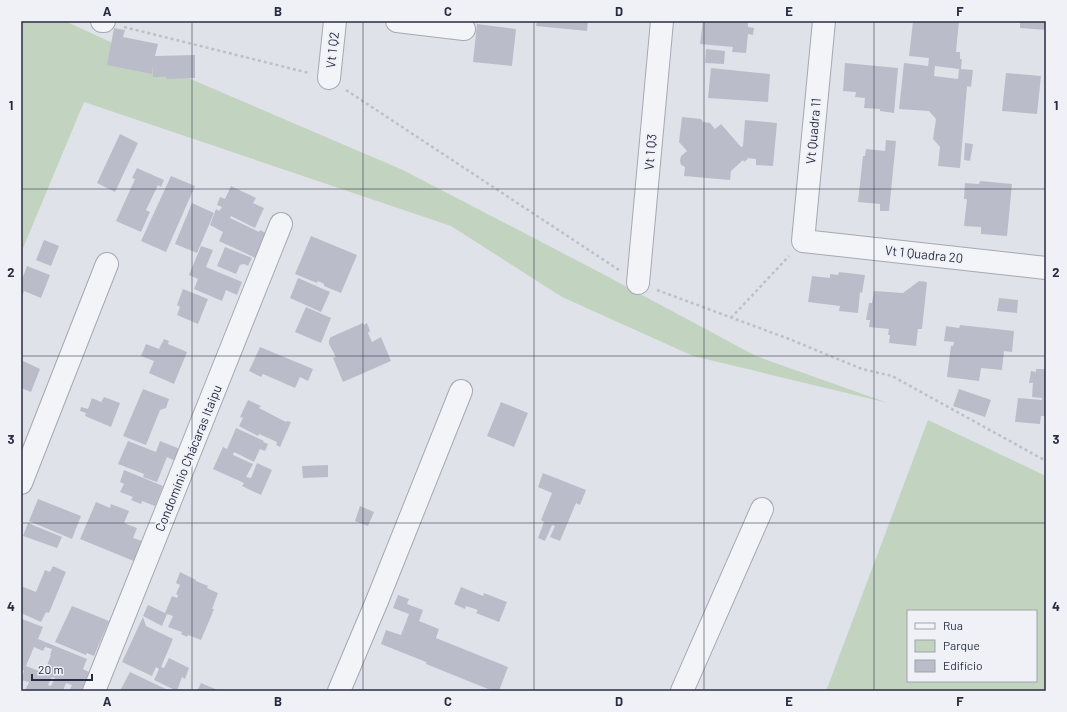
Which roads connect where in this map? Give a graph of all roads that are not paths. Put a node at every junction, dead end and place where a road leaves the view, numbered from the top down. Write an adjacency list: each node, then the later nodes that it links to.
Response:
1 (335, 21): 6 (street, Vt 1 Q2)
2 (397, 21): 5 (street)
3 (662, 21): 11 (street, Vt 1 Q3)
4 (824, 21): 8 (street, Vt Quadra 11)
5 (464, 29)
6 (329, 78)
7 (281, 224): 15 (street, Condomínio Chácaras Itaipu)
8 (803, 241): 10 (street, Vt 1 Quadra 20)
9 (107, 264): 13 (street)
10 (1046, 268)
11 (638, 283)
12 (461, 391): 16 (street)
13 (21, 483)
14 (762, 509): 17 (street)
15 (94, 691)
16 (339, 691)
17 (682, 691)

